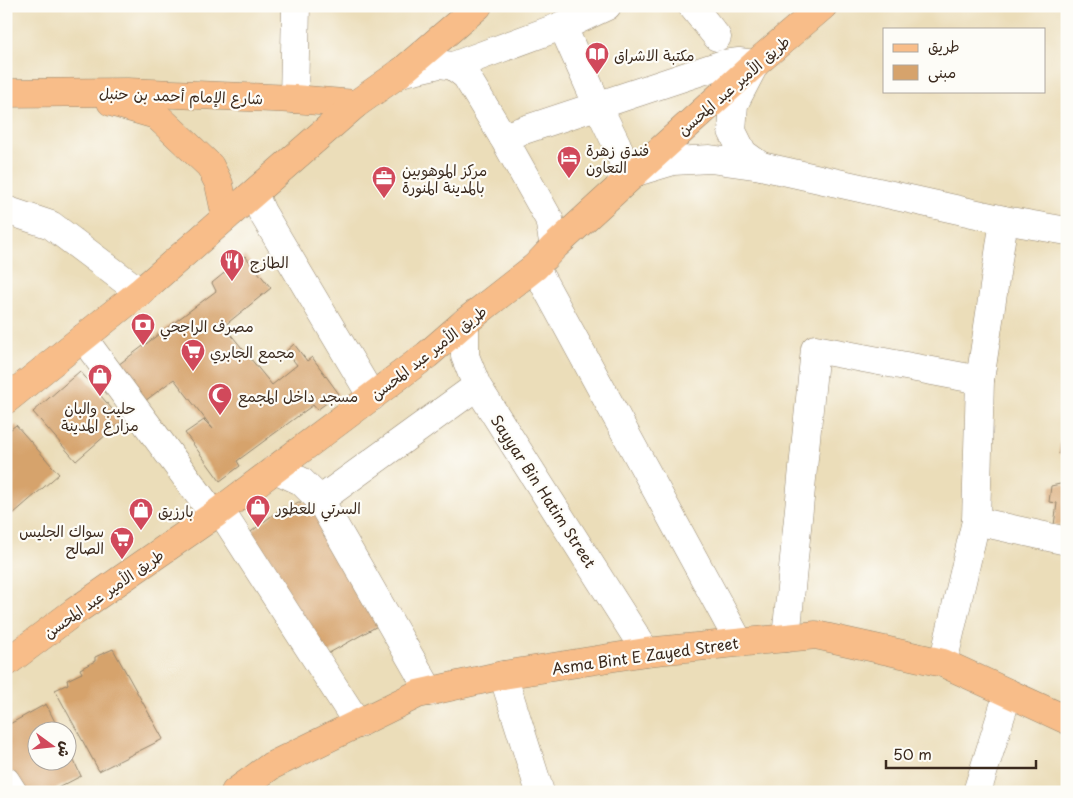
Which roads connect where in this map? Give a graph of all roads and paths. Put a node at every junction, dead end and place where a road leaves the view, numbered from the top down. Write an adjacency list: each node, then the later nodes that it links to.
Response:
1 (296, 6): 13 (street)
2 (478, 6): 10 (main road)
3 (607, 6): 6 (street)
4 (692, 6): 7 (street)
5 (823, 6): 8 (main road, طريق الأمير عبد المحسن)
6 (562, 25): 9 (street); 15 (street)
7 (717, 38)
8 (755, 64): 15 (street); 17 (street); 18 (main road, طريق الأمير عبد المحسن)
9 (453, 66): 10 (street); 16 (street)
10 (400, 73): 14 (main road)
11 (78, 92): 12 (main road, شارع الإمام أحمد بن حنبل); 13 (main road, شارع الإمام أحمد بن حنبل); 21 (main road)
12 (6, 93)
13 (294, 99): 14 (main road, شارع الإمام أحمد بن حنبل)
14 (356, 104): 19 (main road)
15 (598, 106): 16 (street); 18 (street)
16 (503, 137): 24 (street)
17 (761, 166): 18 (street); 22 (street)
18 (628, 179): 24 (main road, طريق الأمير عبد المحسن)
19 (254, 194): 21 (main road); 31 (street)
20 (6, 210): 26 (street)
21 (226, 217): 26 (main road)
22 (1004, 220): 23 (street); 29 (street)
23 (1067, 231)
24 (554, 247): 25 (main road, طريق الأمير عبد المحسن)
25 (535, 267): 27 (main road, طريق الأمير عبد المحسن); 39 (street)
26 (140, 292): 28 (main road)
27 (465, 322): 30 (street, Sayyar Bin Hatim Street); 31 (main road, طريق الأمير عبد المحسن)
28 (82, 338): 32 (main road); 35 (street)
29 (980, 380): 36 (street); 38 (street)
30 (477, 386): 34 (street); 40 (street, Sayyar Bin Hatim Street)
31 (372, 397): 33 (main road, طريق الأمير عبد المحسن)
32 (6, 400)
33 (275, 469): 34 (street); 35 (main road, طريق الأمير عبد المحسن)
34 (320, 500): 44 (street)
35 (217, 512): 41 (main road, طريق الأمير عبد المحسن); 47 (street)
36 (976, 521): 37 (street); 42 (street)
37 (1067, 541)
38 (786, 638): 39 (main road, Asma Bint E Zayed Street); 42 (main road, Asma Bint E Zayed Street)
39 (739, 642): 40 (main road, Asma Bint E Zayed Street)
40 (646, 652): 43 (main road, Asma Bint E Zayed Street)
41 (6, 663)
42 (944, 663): 45 (main road, Asma Bint E Zayed Street)
43 (503, 676): 44 (main road, Asma Bint E Zayed Street); 51 (street)
44 (430, 692): 47 (main road, Asma Bint E Zayed Street)
45 (1008, 693): 46 (main road, Asma Bint E Zayed Street); 52 (street)
46 (1067, 720)
47 (358, 724): 50 (main road, Asma Bint E Zayed Street)
48 (6, 781): 49 (street)
49 (13, 792)
50 (235, 792)
51 (540, 792)
52 (977, 792)

